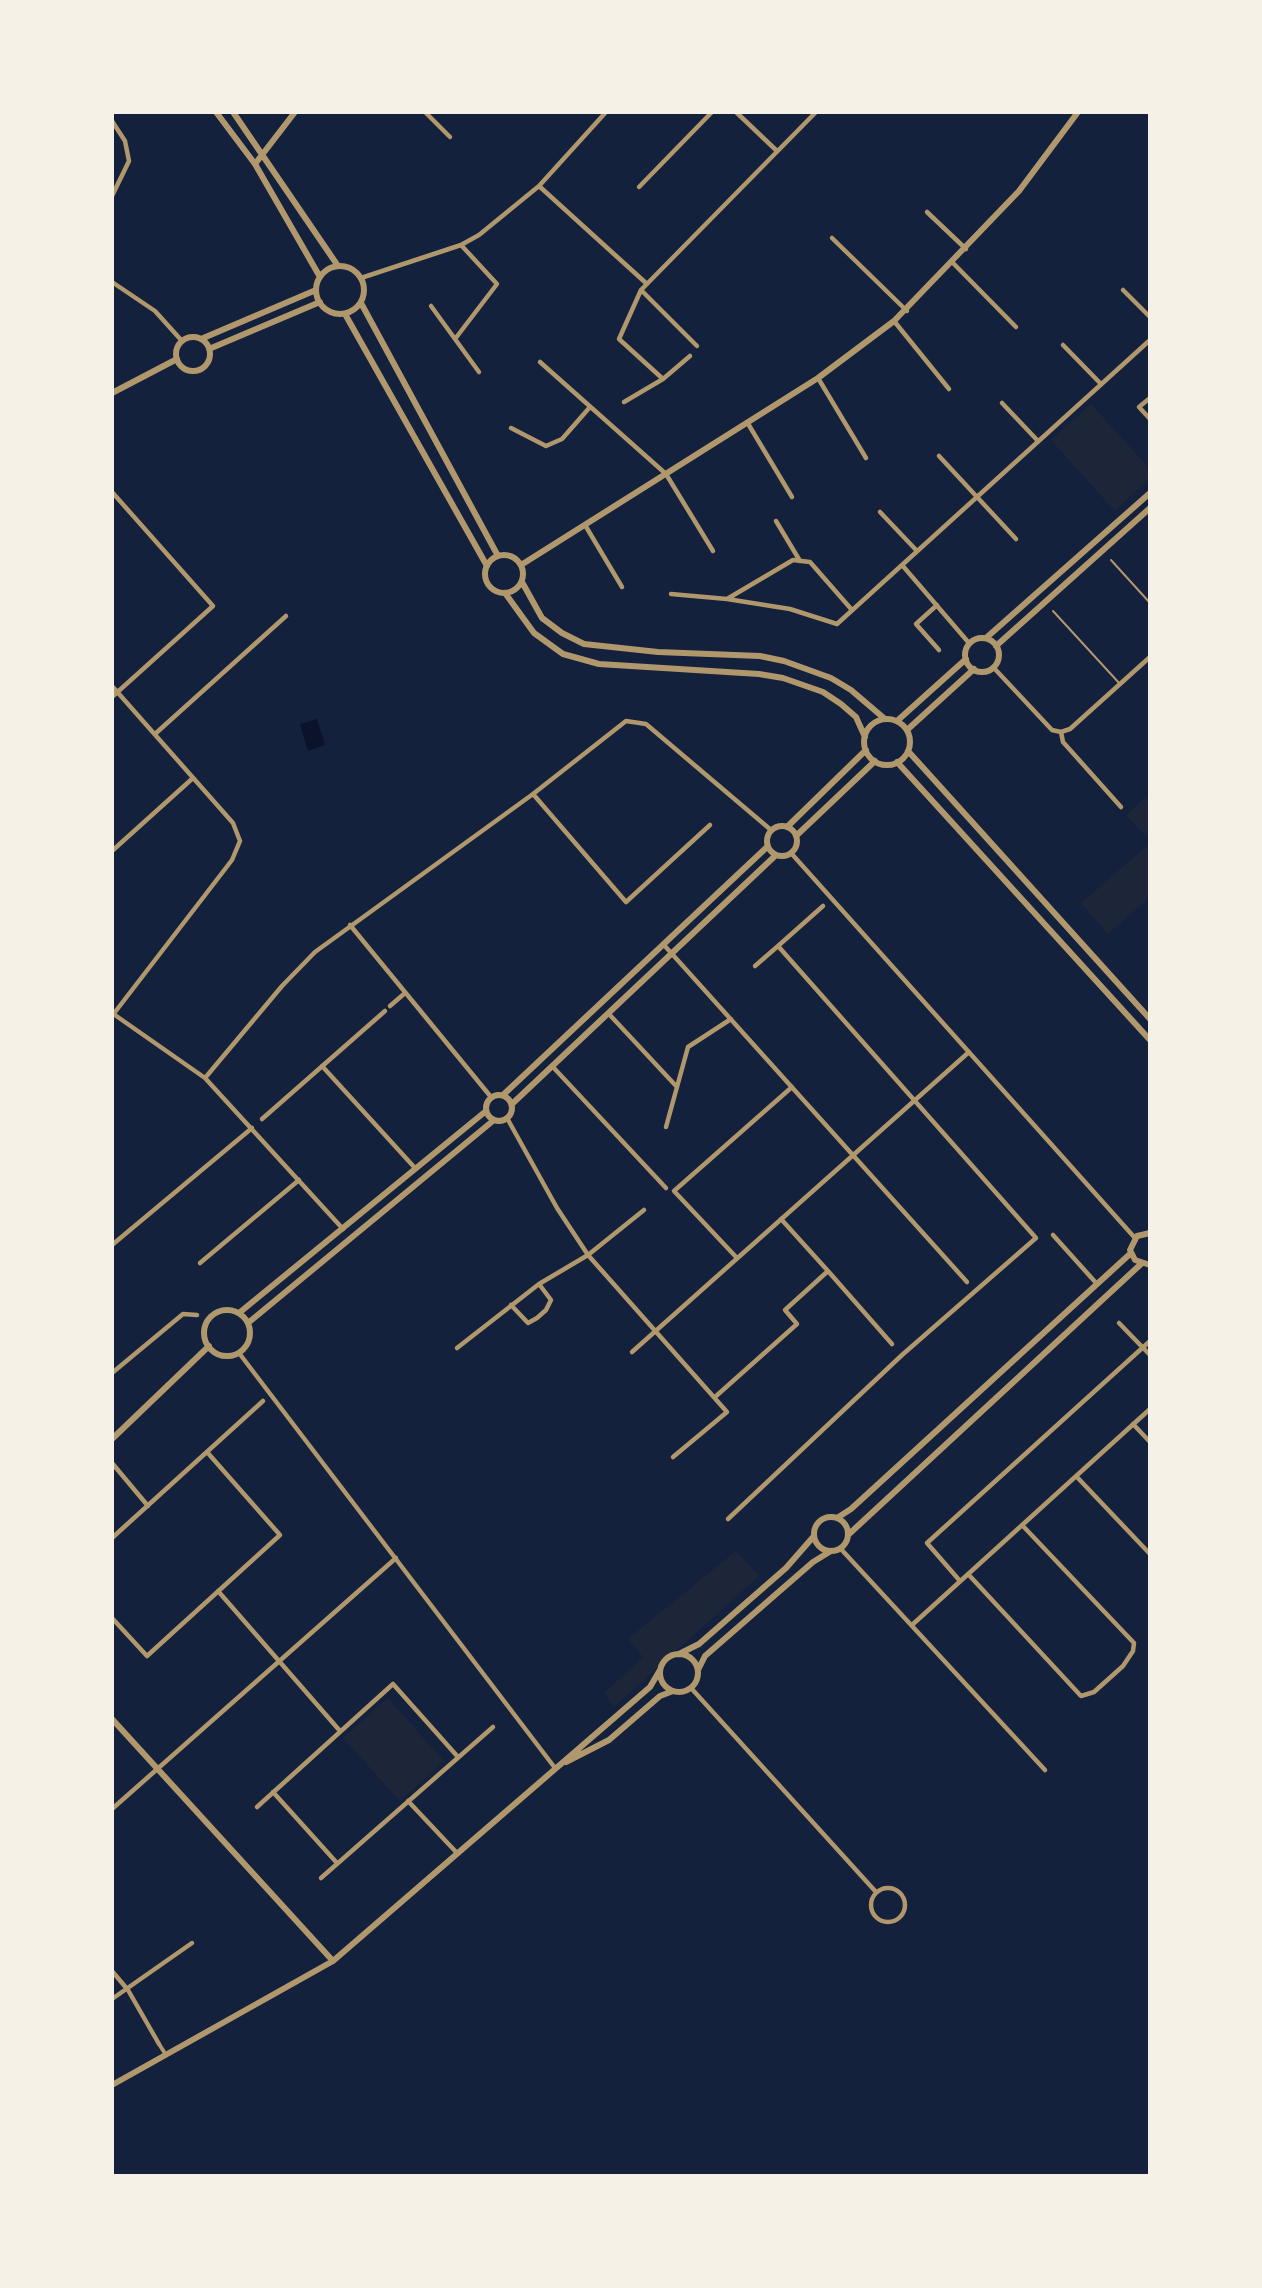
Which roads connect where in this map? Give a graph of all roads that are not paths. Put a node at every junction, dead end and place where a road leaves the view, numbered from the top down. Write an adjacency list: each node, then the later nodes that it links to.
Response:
1 (216, 112): 14 (street)
2 (233, 112): 13 (street)
3 (296, 112): 13 (street)
4 (606, 112): 15 (street)
5 (712, 112): 16 (street)
6 (736, 112): 12 (street)
7 (816, 112): 12 (street)
8 (1078, 112): 21 (street)
9 (427, 113): 11 (street)
10 (112, 121): 17 (street)
11 (450, 136)
12 (777, 152): 27 (street)
13 (263, 155): 14 (street); 23 (street)
14 (255, 164): 24 (street)
15 (539, 186): 20 (street); 27 (street)
16 (639, 187)
17 (112, 196)
18 (927, 212): 21 (street)
19 (832, 238): 34 (street)
20 (461, 245): 25 (street); 40 (street)
21 (966, 249): 22 (street)
22 (953, 263): 34 (street); 38 (street)
23 (338, 266): 24 (street); 25 (street)
24 (320, 277): 28 (street)
25 (361, 278): 32 (street)
26 (112, 282): 42 (street)
27 (647, 284): 29 (street)
28 (316, 290): 31 (street); 39 (street)
29 (641, 290): 44 (street); 51 (street)
30 (1123, 290): 36 (street)
31 (320, 302): 35 (street); 45 (street)
32 (361, 303): 35 (street); 77 (street)
33 (431, 306): 40 (street)
34 (907, 310): 37 (street)
35 (345, 314): 82 (street)
36 (1149, 316)
37 (894, 321): 50 (street); 53 (street)
38 (1016, 327)
39 (201, 339): 42 (street); 45 (street)
40 (455, 339): 49 (street)
41 (1149, 340): 52 (street)
42 (182, 341): 47 (street)
43 (1063, 345): 52 (street)
44 (697, 346)
45 (209, 350): 47 (street)
46 (690, 356): 51 (street)
47 (177, 359): 54 (street)
48 (540, 362): 58 (street)
49 (479, 372)
50 (818, 378): 60 (street); 64 (street)
51 (663, 379): 56 (street)
52 (1101, 384): 62 (street)
53 (949, 388)
54 (112, 393)
55 (1149, 398): 59 (street)
56 (624, 402)
57 (1002, 402): 62 (street)
58 (590, 406): 61 (street); 65 (street)
59 (1149, 419)
60 (747, 422): 65 (street); 69 (street)
61 (511, 428)
62 (1038, 441): 68 (street)
63 (939, 456): 68 (street)
64 (866, 458)
65 (666, 474): 73 (street); 75 (street)
66 (112, 492): 103 (street)
67 (1149, 493): 93 (street)
68 (977, 495): 74 (street); 76 (street)
69 (792, 496)
70 (1149, 508): 95 (street)
71 (880, 512): 76 (street)
72 (776, 521): 79 (street)
73 (585, 525): 80 (street); 84 (street)
74 (1016, 539)
75 (713, 551)
76 (917, 551): 81 (street)
77 (498, 556): 80 (street); 82 (street)
78 (1111, 560): 88 (lane)
79 (800, 561): 87 (street); 90 (street)
80 (521, 565): 83 (street)
81 (902, 565): 89 (street); 90 (street)
82 (487, 566): 85 (street)
83 (522, 582): 85 (street); 105 (street)
84 (622, 587)
85 (505, 593): 110 (street)
86 (671, 594): 87 (street)
87 (727, 599): 90 (street)
88 (1149, 603)
89 (937, 605): 94 (street); 96 (street)
90 (852, 610)
91 (1053, 611): 101 (lane)
92 (286, 616): 109 (street)
93 (986, 638): 94 (street); 95 (street)
94 (969, 643): 98 (street)
95 (996, 646): 99 (street)
96 (939, 650)
97 (1149, 657): 101 (street)
98 (966, 659): 100 (street); 106 (street)
99 (993, 667): 100 (street); 108 (street)
100 (974, 669): 107 (street)
101 (1120, 684): 108 (street)
102 (112, 687): 103 (street)
103 (118, 693): 104 (street); 109 (street)
104 (112, 697)
105 (885, 719): 106 (street); 110 (street)
106 (897, 721): 107 (street)
107 (907, 730): 112 (street)
108 (1061, 732): 117 (street)
109 (155, 734): 115 (street)
110 (865, 737): 111 (street)
111 (866, 750): 113 (street); 119 (street)
112 (908, 751): 114 (street); 138 (street)
113 (875, 761): 114 (street); 121 (street)
114 (897, 762): 139 (street)
115 (193, 778): 123 (street); 136 (street)
116 (533, 794): 118 (street); 120 (street); 127 (street)
117 (1121, 807)
118 (710, 825)
119 (787, 827): 120 (street); 121 (street)
120 (771, 831): 122 (street)
121 (796, 837): 124 (street)
122 (767, 847): 125 (street); 128 (street)
123 (112, 851)
124 (791, 853): 125 (street); 140 (street)
125 (776, 855): 130 (street)
126 (823, 906): 129 (street)
127 (350, 925): 132 (street); 143 (street)
128 (664, 945): 130 (street); 146 (street)
129 (778, 946): 131 (street); 148 (street)
130 (672, 953): 135 (street); 137 (street)
131 (755, 966)
132 (405, 993): 133 (street); 147 (street)
133 (390, 1006)
134 (385, 1011): 141 (street)
135 (608, 1013): 142 (street); 144 (street)
136 (113, 1014): 143 (street)
137 (731, 1019): 144 (street); 145 (street)
138 (1149, 1019)
139 (1149, 1040)
140 (969, 1052): 148 (street); 165 (street)
141 (322, 1066): 152 (street); 157 (street)
142 (552, 1066): 149 (street); 159 (street)
143 (205, 1078): 155 (street)
144 (677, 1087): 154 (street)
145 (792, 1087): 156 (street); 169 (street)
146 (503, 1095): 147 (street); 149 (street)
147 (491, 1097): 150 (street)
148 (915, 1099): 156 (street); 204 (street)
149 (512, 1104): 151 (street)
150 (486, 1111): 153 (street); 157 (street)
151 (507, 1118): 153 (street); 168 (street)
152 (262, 1119)
153 (494, 1120): 180 (street)
154 (666, 1127)
155 (252, 1128): 158 (street); 166 (street)
156 (852, 1155): 161 (street); 174 (street)
157 (415, 1168): 162 (street)
158 (299, 1180): 162 (street); 170 (street)
159 (666, 1188)
160 (644, 1210): 168 (street)
161 (781, 1219): 169 (street); 173 (street)
162 (343, 1229): 178 (street)
163 (1149, 1233): 165 (street)
164 (1053, 1234): 176 (street)
165 (1135, 1238): 167 (street)
166 (112, 1245)
167 (1131, 1253): 171 (street); 176 (street)
168 (588, 1255): 175 (street); 182 (street)
169 (737, 1258): 182 (street)
170 (200, 1263)
171 (1141, 1264): 172 (street); 206 (street)
172 (1149, 1265)
173 (828, 1271): 184 (street); 192 (street)
174 (967, 1282)
175 (539, 1284): 177 (street); 177 (street)
176 (1097, 1284): 203 (street)
177 (511, 1305): 186 (street)
178 (238, 1312): 180 (street); 185 (street)
179 (197, 1315): 191 (street)
180 (248, 1323): 189 (street)
181 (1119, 1323): 187 (street)
182 (656, 1331): 188 (street); 192 (street)
183 (1149, 1341): 187 (street)
184 (892, 1344)
185 (209, 1346): 189 (street); 196 (street)
186 (457, 1348)
187 (1142, 1348): 190 (street); 214 (street)
188 (632, 1352)
189 (239, 1353): 212 (street)
190 (1149, 1355)
191 (112, 1372)
192 (715, 1397): 199 (street)
193 (263, 1401): 198 (street)
194 (1149, 1409): 195 (street)
195 (1133, 1424): 197 (street); 201 (street)
196 (112, 1439)
197 (1149, 1442)
198 (207, 1452): 202 (street); 215 (street)
199 (673, 1457)
200 (112, 1463): 202 (street)
201 (1076, 1476): 205 (street); 211 (street)
202 (148, 1506): 208 (street)
203 (837, 1518): 206 (street); 207 (street)
204 (728, 1520)
205 (1022, 1525): 213 (street); 213 (street)
206 (848, 1535): 209 (street)
207 (814, 1536): 210 (street); 218 (street)
208 (112, 1538)
209 (840, 1548): 210 (street); 217 (street)
210 (831, 1551): 221 (street)
211 (1149, 1554)
212 (396, 1558): 219 (street); 229 (street)
213 (968, 1574): 214 (street)
214 (960, 1581): 217 (street)
215 (218, 1591): 216 (street); 219 (street)
216 (112, 1618)
217 (912, 1625): 230 (street)
218 (679, 1654): 220 (street); 221 (street)
219 (280, 1660): 226 (street); 228 (street)
220 (660, 1670): 223 (street); 229 (street)
221 (698, 1670): 222 (street)
222 (691, 1688): 223 (street); 238 (street)
223 (673, 1692): 229 (street)
224 (112, 1719): 228 (street)
225 (493, 1727): 227 (street)
226 (340, 1731): 227 (street); 231 (street)
227 (458, 1757): 232 (street)
228 (158, 1768): 234 (street); 240 (street)
229 (555, 1768): 235 (street)
230 (1045, 1770)
231 (273, 1792): 233 (street); 236 (street)
232 (408, 1801): 235 (street); 236 (street)
233 (257, 1807)
234 (112, 1809)
235 (458, 1853): 240 (street)
236 (338, 1863): 237 (street)
237 (321, 1878)
238 (876, 1892): 238 (street)
239 (192, 1943): 242 (street)
240 (333, 1961): 245 (street)
241 (112, 1971): 242 (street)
242 (128, 1990): 243 (street); 244 (street)
243 (112, 1999)
244 (159, 2044): 245 (street)
245 (166, 2055): 246 (street)
246 (112, 2085)

